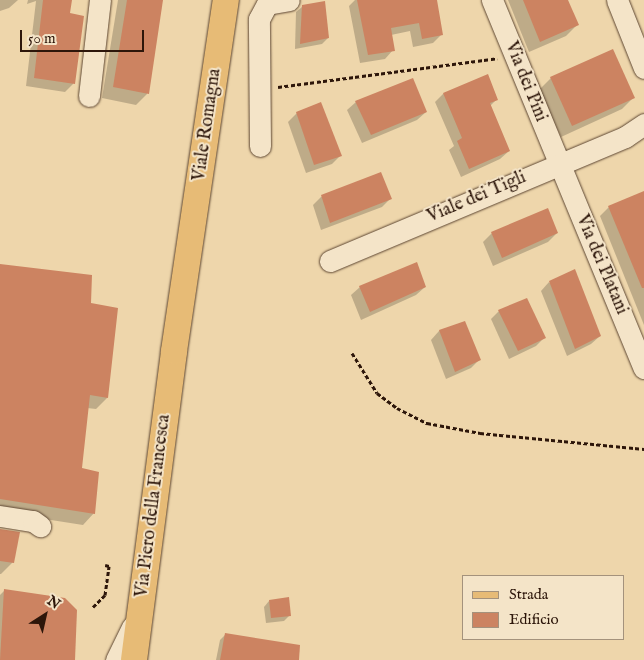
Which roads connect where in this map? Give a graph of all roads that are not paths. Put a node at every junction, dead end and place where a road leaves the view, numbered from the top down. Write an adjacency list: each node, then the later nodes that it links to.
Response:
1 (100, 0): 7 (street)
2 (226, 0): 13 (main road, Viale Romagna)
3 (289, 0): 10 (street)
4 (492, 0): 11 (street, Via dei Pini)
5 (617, 0): 6 (street)
6 (644, 68)
7 (89, 96)
8 (644, 124): 9 (street, Viale dei Tigli)
9 (635, 136): 11 (street, Viale dei Tigli)
10 (260, 146)
11 (558, 163): 12 (street, Viale dei Tigli); 14 (street, Via dei Platani)
12 (330, 261)
13 (174, 351): 17 (main road, Via Piero della Francesca)
14 (644, 368)
15 (0, 516): 16 (street)
16 (40, 526)
17 (142, 601): 18 (street); 19 (main road, Via Piero della Francesca)
18 (116, 660)
19 (134, 660)

